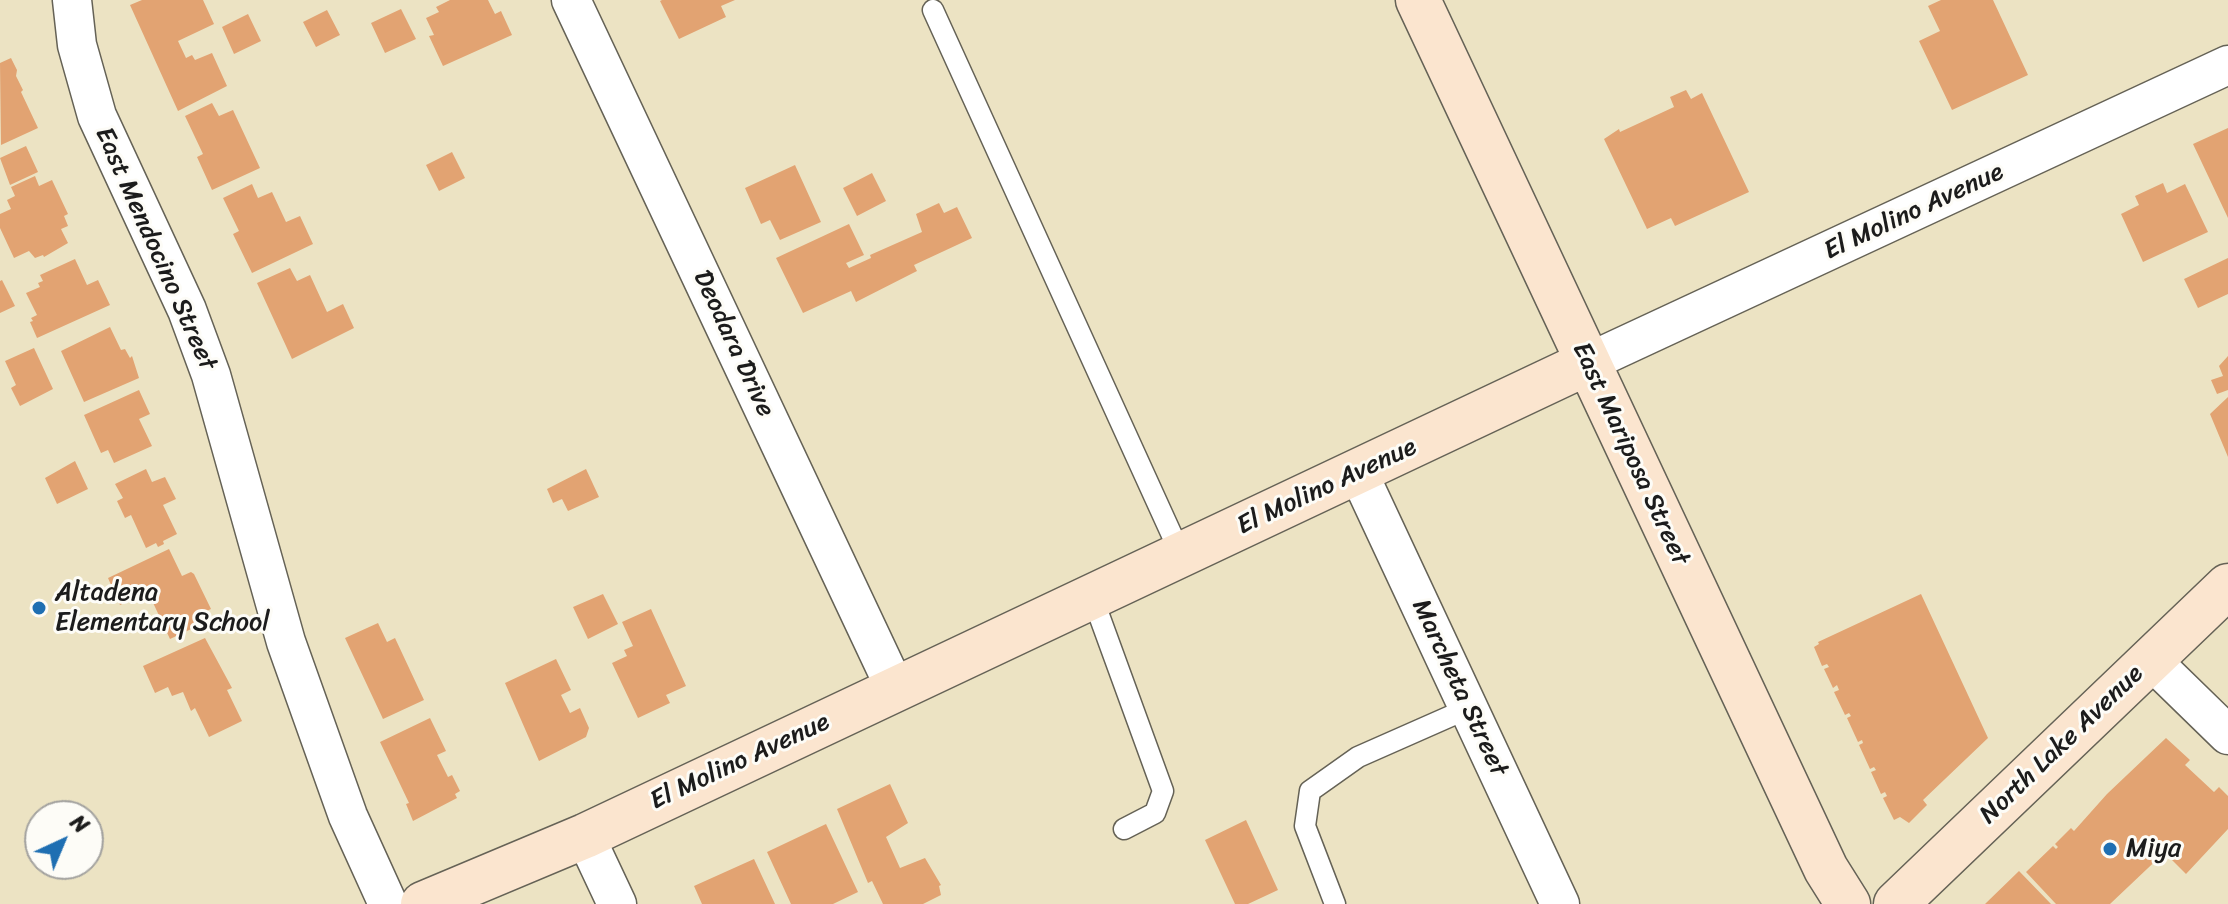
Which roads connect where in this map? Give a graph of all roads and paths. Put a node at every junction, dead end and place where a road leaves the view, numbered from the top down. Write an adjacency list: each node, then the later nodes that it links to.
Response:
1 (72, 0): 17 (street, East Mendocino Street)
2 (571, 0): 12 (street, Deodara Drive)
3 (1418, 0): 6 (street, East Mariposa Street)
4 (933, 10): 8 (lane)
5 (2228, 65): 6 (street, El Molino Avenue)
6 (1587, 363): 7 (street, El Molino Avenue); 22 (street, East Mariposa Street)
7 (1358, 472): 8 (street, El Molino Avenue); 13 (street, Marcheta Street)
8 (1181, 555): 10 (street, El Molino Avenue)
9 (2228, 586): 11 (street, North Lake Avenue)
10 (1092, 596): 12 (street, El Molino Avenue); 15 (lane)
11 (2151, 660): 14 (street); 23 (street, North Lake Avenue)
12 (895, 688): 16 (street, El Molino Avenue)
13 (1469, 708): 20 (lane); 21 (street, Marcheta Street)
14 (2228, 735)
15 (1124, 829)
16 (585, 836): 18 (street, El Molino Avenue); 19 (street)
17 (388, 904)
18 (423, 904)
19 (617, 904)
20 (1335, 904)
21 (1560, 904)
22 (1848, 904)
23 (1896, 904)

